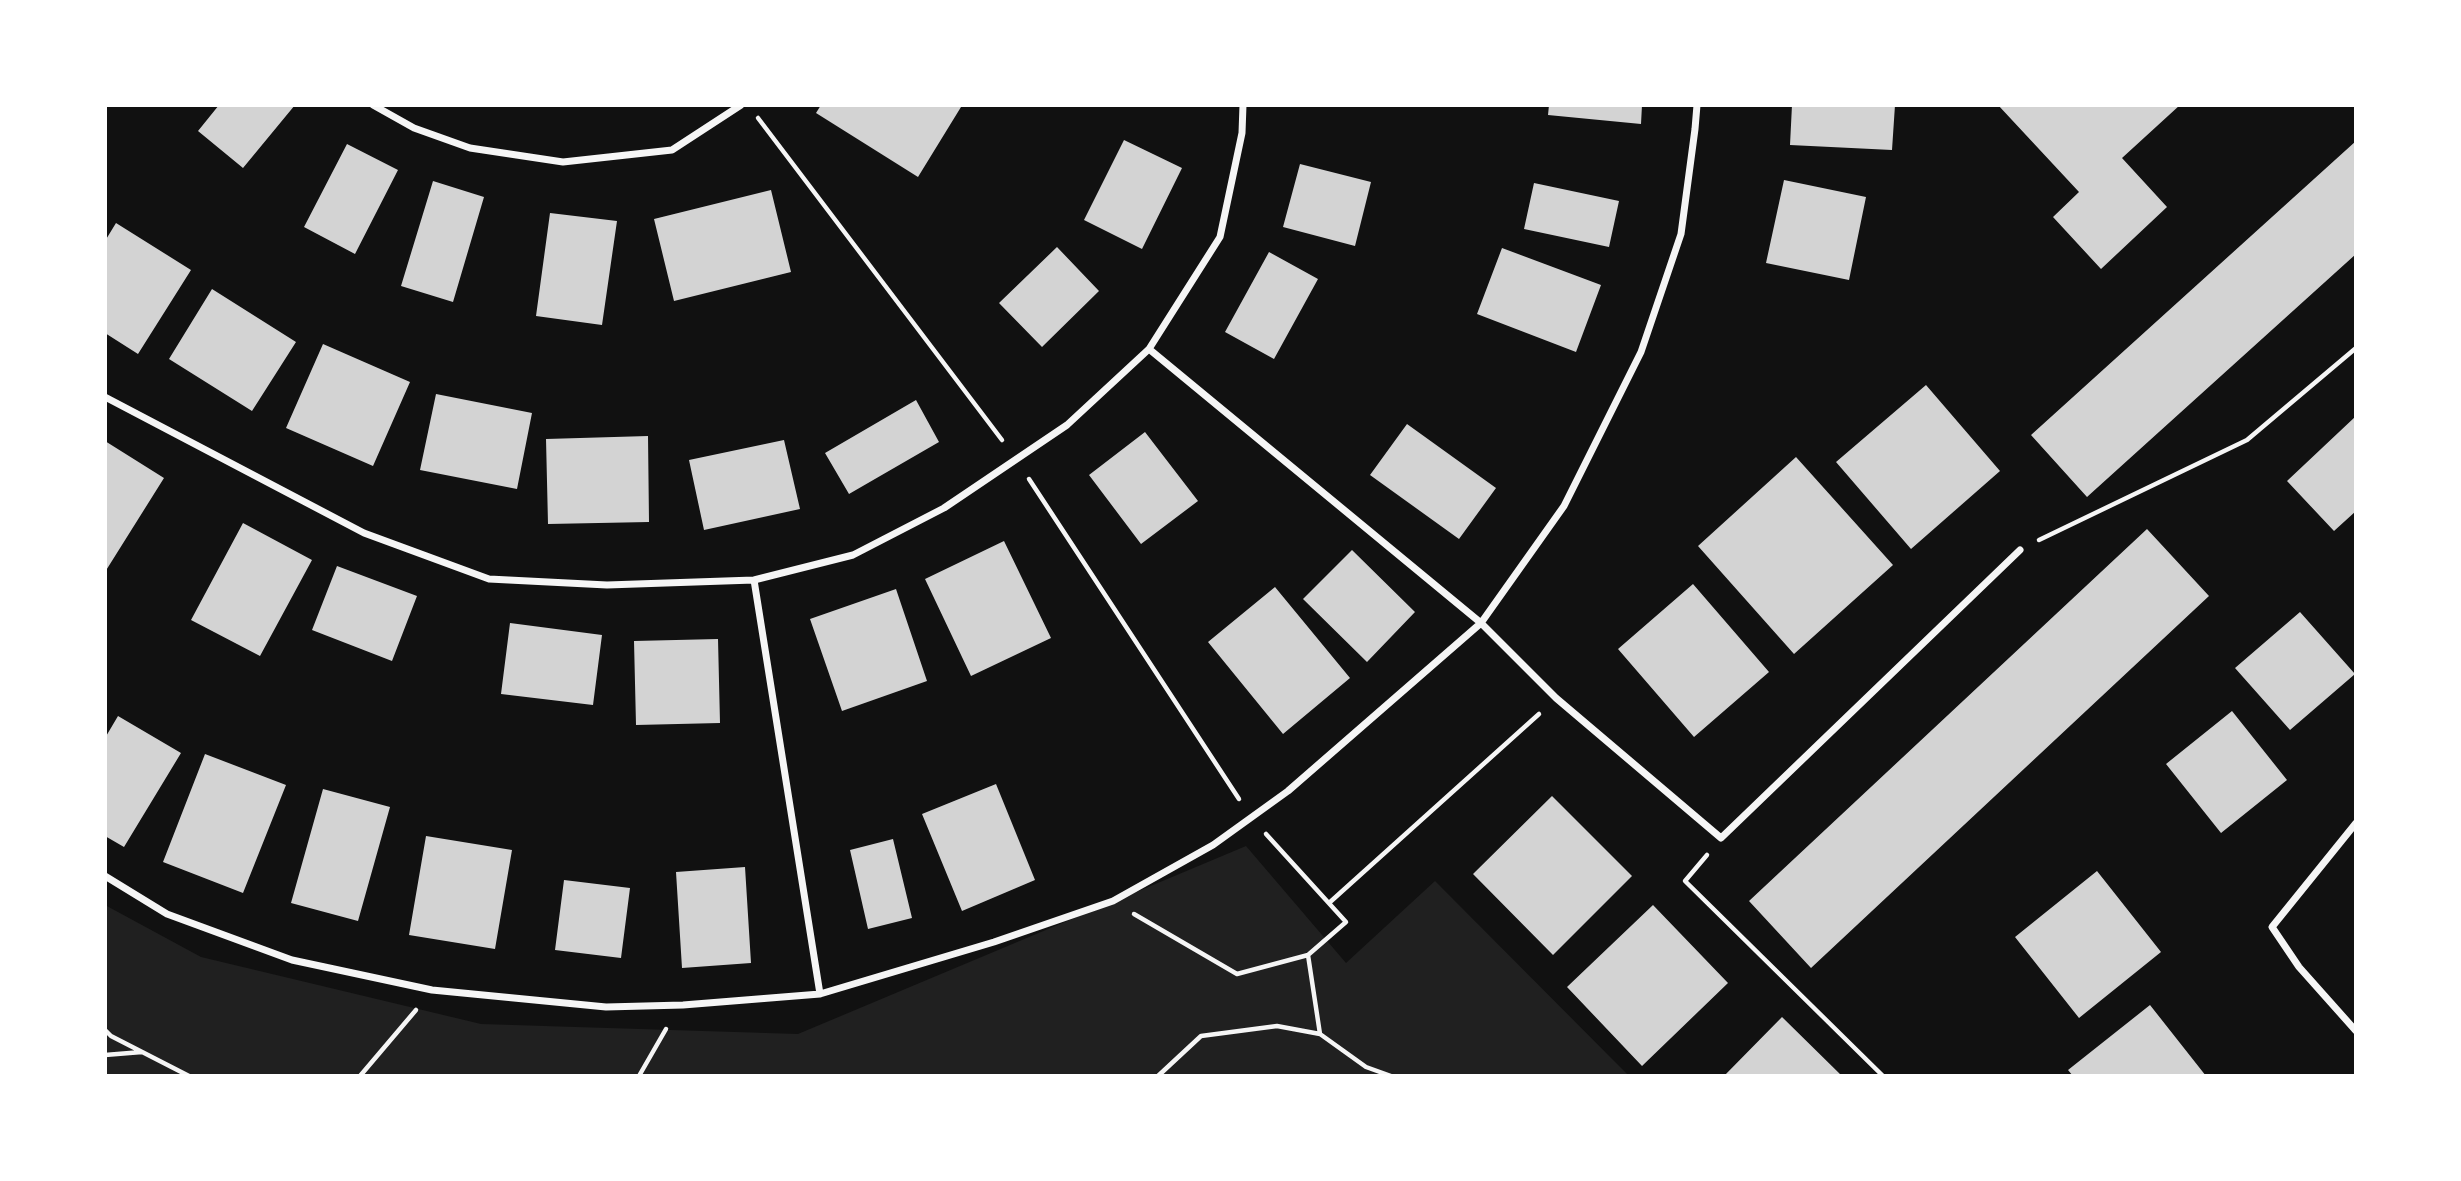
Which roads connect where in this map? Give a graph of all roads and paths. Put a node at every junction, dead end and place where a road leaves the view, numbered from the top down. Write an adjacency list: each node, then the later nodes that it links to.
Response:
1 (373, 105): 2 (street)
2 (741, 105)
3 (1243, 105): 7 (street)
4 (1697, 105): 12 (street)
5 (757, 116): 9 (path)
6 (2356, 348): 10 (path)
7 (1149, 349): 9 (street); 12 (street)
8 (105, 397): 11 (street)
9 (1017, 459): 11 (street); 14 (path)
10 (2020, 550): 16 (street)
11 (754, 580): 22 (street)
12 (1481, 623): 13 (street); 14 (street)
13 (1556, 698): 16 (street); 19 (path)
14 (1251, 818): 18 (street); 19 (path)
15 (2356, 823): 25 (street)
16 (1721, 838): 34 (path)
17 (105, 876): 21 (street)
18 (1112, 901): 20 (path); 22 (street)
19 (1329, 903): 20 (path)
20 (1308, 955): 26 (path)
21 (432, 990): 23 (street); 30 (path)
22 (820, 994): 23 (street)
23 (683, 1005): 31 (path)
24 (105, 1030): 27 (path)
25 (2356, 1031)
26 (1320, 1034): 32 (path); 33 (path)
27 (143, 1052): 28 (path); 29 (path)
28 (105, 1055)
29 (189, 1076)
30 (360, 1076)
31 (639, 1076)
32 (1158, 1076)
33 (1391, 1076)
34 (1883, 1076)

